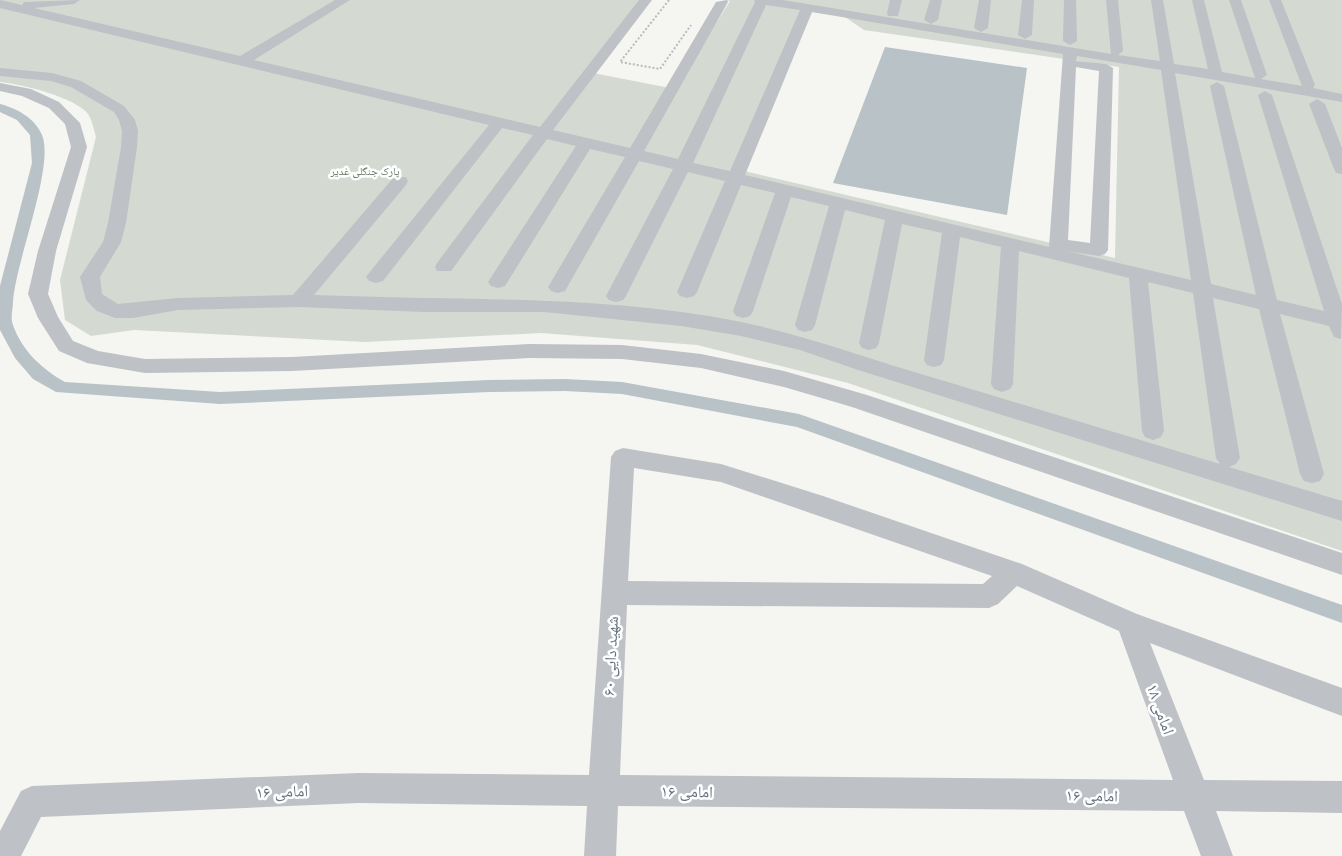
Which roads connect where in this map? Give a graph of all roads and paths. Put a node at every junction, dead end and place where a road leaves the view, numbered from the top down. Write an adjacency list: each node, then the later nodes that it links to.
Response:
1 (74, 0): 16 (street)
2 (344, 0): 24 (street)
3 (646, 0): 35 (street)
4 (669, 0): 19 (path)
5 (761, 0): 17 (street); 38 (street)
6 (936, 0): 18 (street)
7 (985, 0): 20 (street)
8 (1028, 0): 21 (street)
9 (1070, 0): 22 (street)
10 (1112, 0): 23 (street)
11 (1157, 0): 25 (street)
12 (1198, 0): 28 (street)
13 (1235, 0): 27 (street)
14 (1275, 0): 29 (street)
15 (722, 2): 37 (street)
16 (4, 6): 24 (street)
17 (807, 8): 22 (street); 40 (street)
18 (931, 20)
19 (692, 23)
20 (981, 28)
21 (1025, 35)
22 (1070, 51): 25 (street); 47 (street); 47 (street)
23 (1116, 51)
24 (242, 61): 34 (street)
25 (1167, 66): 28 (street); 53 (street)
26 (0, 72): 56 (street)
27 (1260, 75)
28 (1217, 81): 32 (street); 57 (street)
29 (1308, 85)
30 (0, 87): 68 (street)
31 (1265, 95): 60 (street)
32 (1342, 98)
33 (1317, 104): 39 (street)
34 (499, 122): 35 (street); 50 (street)
35 (543, 133): 36 (street); 48 (street)
36 (586, 143): 37 (street); 51 (street)
37 (634, 154): 38 (street); 52 (street)
38 (683, 166): 40 (street); 55 (street)
39 (1342, 169)
40 (735, 178): 42 (street); 54 (street)
41 (400, 181): 56 (street)
42 (785, 190): 43 (street); 58 (street)
43 (838, 203): 44 (street); 59 (street)
44 (895, 216): 45 (street); 61 (street)
45 (952, 229): 46 (street); 62 (street)
46 (1010, 244): 47 (street); 63 (street)
47 (1059, 249): 49 (street)
48 (444, 267)
49 (1138, 274): 53 (street); 64 (street)
50 (376, 277)
51 (498, 282)
52 (558, 287)
53 (1203, 289): 57 (street); 65 (street)
54 (687, 292)
55 (616, 296)
56 (298, 301): 67 (street)
57 (1268, 304): 60 (street); 66 (street)
58 (744, 311)
59 (805, 325)
60 (1340, 326)
61 (869, 343)
62 (934, 360)
63 (1002, 384)
64 (1153, 431)
65 (1228, 458)
66 (1312, 474)
67 (1342, 512)
68 (1342, 564)
69 (1013, 572): 70 (street); 70 (street, شهید دایی ۶۰); 71 (street)
70 (614, 593): 73 (street, شهید دایی ۶۰)
71 (1129, 623): 72 (street); 74 (street, امامی ۱۸)
72 (1342, 702)
73 (602, 790): 74 (street, امامی ۱۶); 76 (street, امامی ۱۶); 77 (street, شهید دایی ۶۰)
74 (1192, 796): 75 (street, امامی ۱۶); 78 (street, امامی ۱۸)
75 (1342, 797)
76 (4, 856)
77 (600, 856)
78 (1217, 856)

